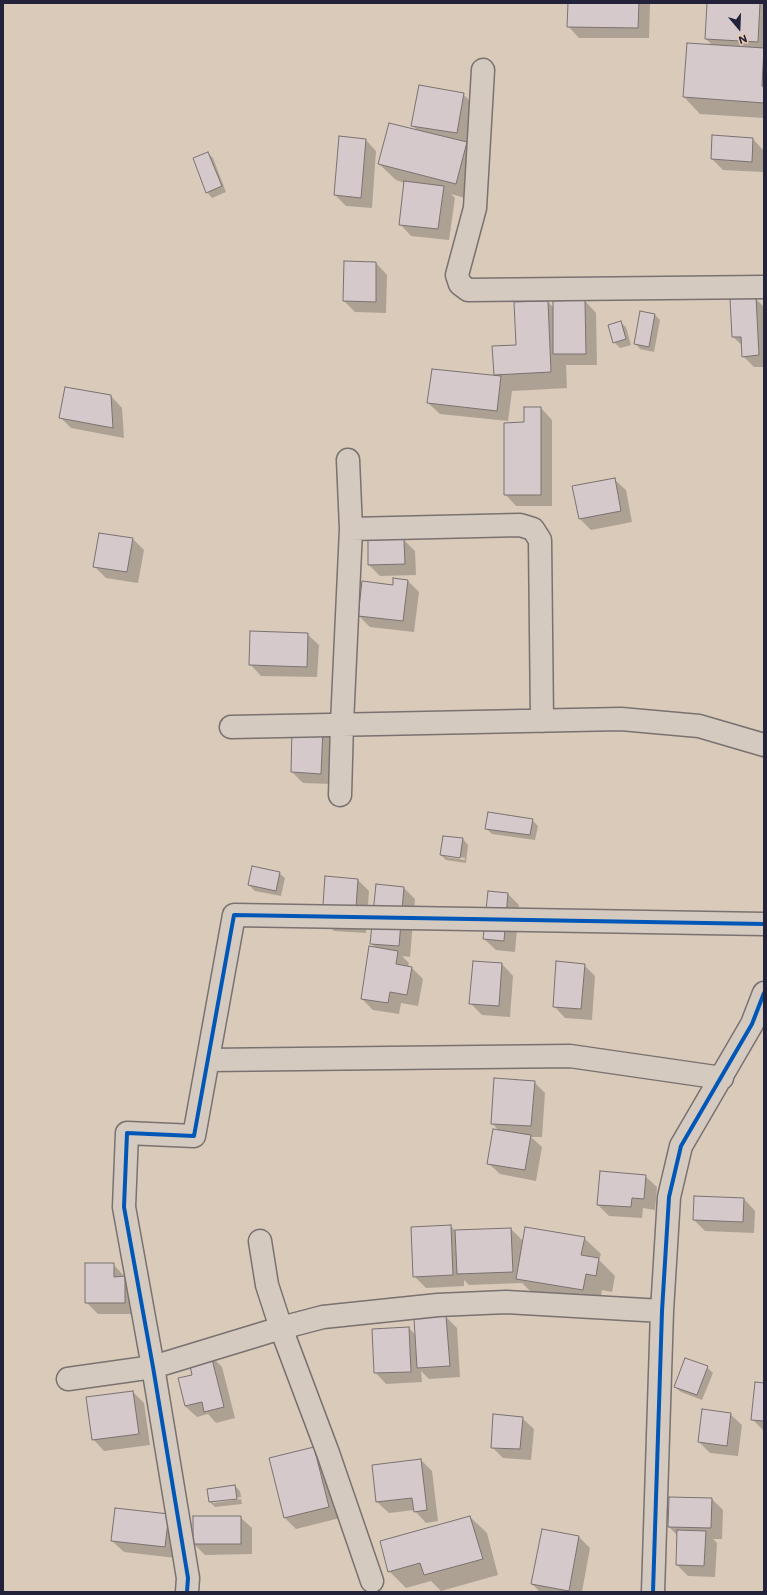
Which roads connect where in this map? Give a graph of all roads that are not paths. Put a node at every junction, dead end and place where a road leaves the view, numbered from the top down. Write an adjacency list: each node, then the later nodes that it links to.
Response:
1 (483, 70): 2 (street)
2 (764, 287)
3 (348, 460): 4 (street)
4 (351, 529): 5 (street); 6 (street)
5 (542, 721): 6 (street); 8 (street)
6 (342, 724): 7 (street); 9 (street)
7 (230, 727)
8 (764, 745)
9 (340, 795)
10 (764, 924): 12 (street)
11 (764, 993): 13 (street)
12 (208, 1060): 13 (street); 17 (street)
13 (722, 1078): 15 (street)
14 (260, 1241): 16 (street)
15 (662, 1311): 16 (street); 21 (street)
16 (281, 1328): 17 (street); 19 (street)
17 (153, 1367): 18 (street); 20 (street)
18 (68, 1379)
19 (372, 1581)
20 (187, 1592)
21 (653, 1592)

